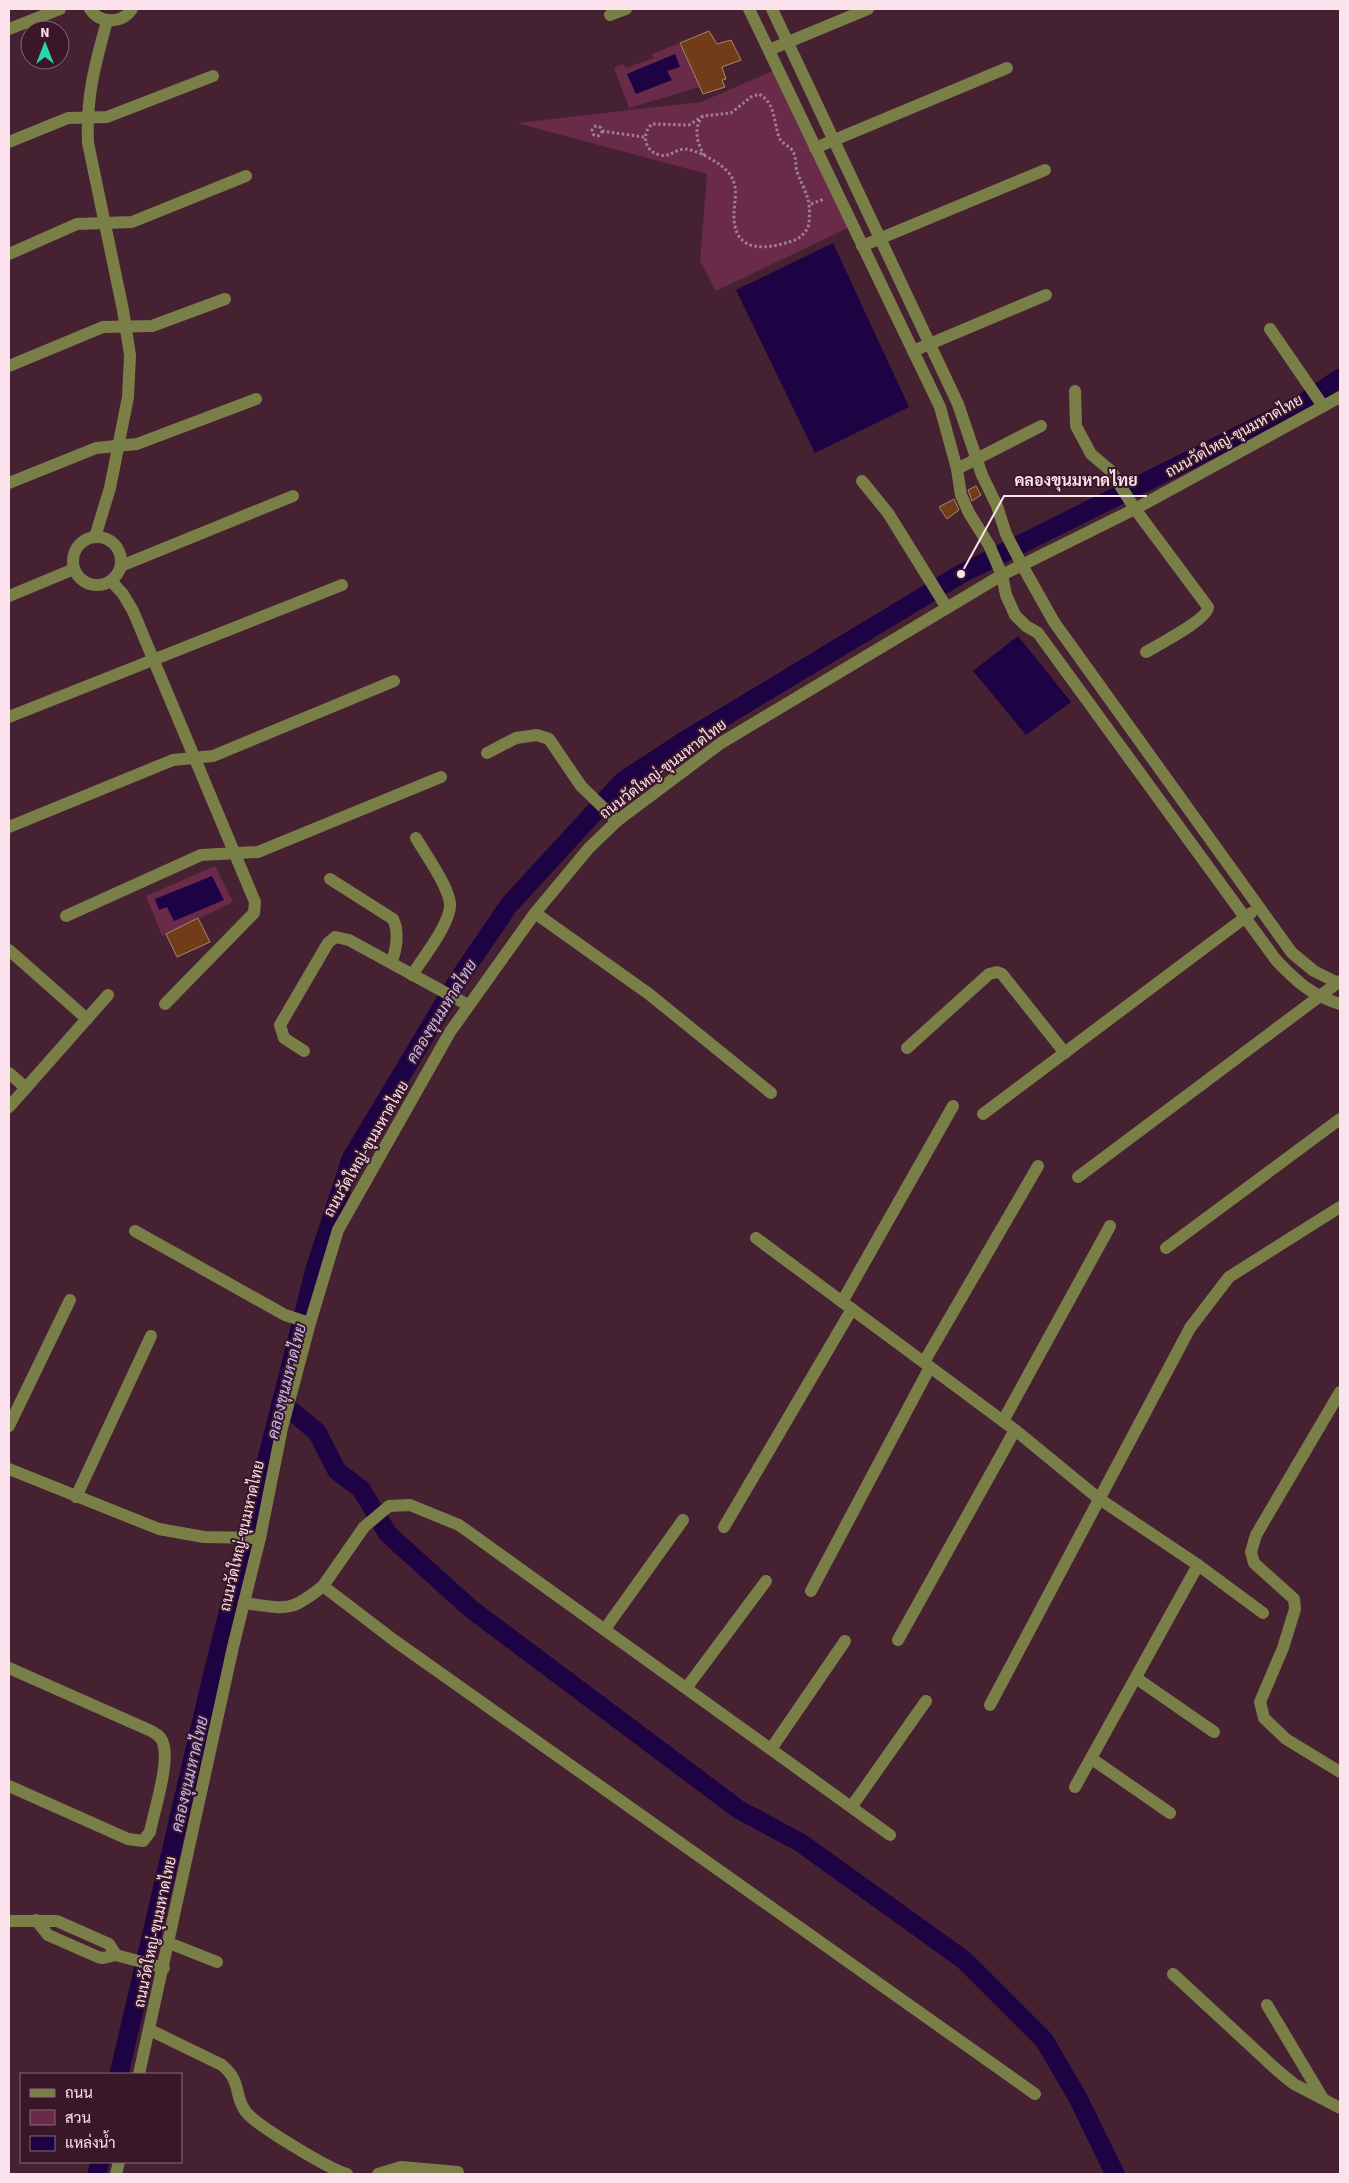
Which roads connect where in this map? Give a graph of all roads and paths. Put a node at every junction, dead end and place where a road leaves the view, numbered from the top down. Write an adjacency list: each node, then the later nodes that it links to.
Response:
1 (60, 9): 10 (street)
2 (90, 9): 9 (street)
3 (132, 9): 9 (street)
4 (626, 9): 8 (street)
5 (749, 9): 12 (street)
6 (772, 9): 11 (street)
7 (868, 9): 11 (street)
8 (610, 15)
9 (107, 21): 16 (street)
10 (9, 28)
11 (788, 42): 12 (street); 19 (street)
12 (769, 50): 21 (street)
13 (1007, 68): 19 (street)
14 (214, 76): 16 (street)
15 (703, 116): 18 (path); 22 (path); 22 (path)
16 (87, 118): 20 (street); 25 (street)
17 (602, 131): 18 (path)
18 (644, 137): 22 (path)
19 (834, 140): 21 (street); 26 (street)
20 (9, 142)
21 (815, 148): 27 (street)
22 (704, 155)
23 (1045, 170): 26 (street)
24 (246, 176): 25 (street)
25 (105, 224): 28 (street); 31 (street)
26 (881, 240): 27 (street); 33 (street)
27 (862, 246): 34 (street)
28 (9, 254)
29 (1046, 295): 33 (street)
30 (225, 299): 31 (street)
31 (126, 326): 35 (street); 41 (street)
32 (1270, 329): 39 (street)
33 (930, 344): 34 (street); 42 (street)
34 (913, 351): 43 (street)
35 (9, 366)
36 (1075, 391): 47 (street)
37 (1340, 397): 39 (street, ถนนวัดใหญ่-ขุนมหาดไทย)
38 (256, 399): 41 (street)
39 (1320, 403): 47 (street, ถนนวัดใหญ่-ขุนมหาดไทย)
40 (1041, 426): 42 (street)
41 (118, 447): 45 (street); 48 (street)
42 (976, 459): 43 (street); 49 (street)
43 (957, 469): 52 (street)
44 (862, 481): 56 (street)
45 (9, 483)
46 (293, 496): 50 (street)
47 (1135, 509): 49 (street, ถนนวัดใหญ่-ขุนมหาดไทย); 59 (street)
48 (95, 537): 50 (street); 51 (street)
49 (1022, 565): 52 (street, ถนนวัดใหญ่-ขุนมหาดไทย); 57 (street)
50 (121, 566): 53 (street)
51 (74, 569): 53 (street); 55 (street)
52 (1002, 575): 56 (street, ถนนวัดใหญ่-ขุนมหาดไทย); 58 (street)
53 (111, 581): 60 (street)
54 (342, 585): 60 (street)
55 (9, 596)
56 (947, 608): 66 (street, ถนนวัดใหญ่-ขุนมหาดไทย)
57 (1054, 622): 58 (street); 71 (street)
58 (1038, 633): 74 (street)
59 (1146, 652)
60 (153, 660): 62 (street); 64 (street)
61 (394, 681): 64 (street)
62 (9, 717)
63 (487, 754): 66 (street)
64 (194, 757): 67 (street); 69 (street)
65 (441, 777): 69 (street)
66 (613, 817): 72 (street, ถนนวัดใหญ่-ขุนมหาดไทย)
67 (9, 827)
68 (416, 838): 77 (street)
69 (234, 854): 73 (street); 81 (street)
70 (330, 879): 76 (street)
71 (1259, 907): 74 (street); 78 (street)
72 (535, 912): 83 (street, ถนนวัดใหญ่-ขุนมหาดไทย); 90 (street)
73 (66, 916)
74 (1245, 918): 80 (street); 87 (street)
75 (9, 950): 84 (street)
76 (391, 962): 77 (street); 86 (street)
77 (412, 975): 83 (street)
78 (1339, 983): 80 (street)
79 (108, 994): 84 (street)
80 (1319, 997): 82 (street); 96 (street)
81 (165, 1004)
82 (1340, 1004)
83 (468, 1005): 104 (street, ถนนวัดใหญ่-ขุนมหาดไทย)
84 (87, 1019): 89 (street)
85 (908, 1048): 87 (street)
86 (304, 1051)
87 (1065, 1053): 93 (street)
88 (9, 1073): 89 (street)
89 (26, 1088): 92 (street)
90 (771, 1093)
91 (953, 1106): 103 (street)
92 (9, 1107)
93 (983, 1114)
94 (1340, 1119): 101 (street)
95 (1038, 1166): 106 (street)
96 (1078, 1177)
97 (1340, 1208): 113 (street)
98 (1110, 1226): 108 (street)
99 (135, 1231): 104 (street)
100 (756, 1238): 103 (street)
101 (1166, 1248)
102 (70, 1300): 109 (street)
103 (847, 1306): 106 (street); 115 (street)
104 (307, 1322): 116 (street, ถนนวัดใหญ่-ขุนมหาดไทย)
105 (151, 1336): 112 (street)
106 (927, 1365): 108 (street); 120 (street)
107 (1340, 1392): 134 (street)
108 (1003, 1420): 110 (street)
109 (9, 1426)
110 (1015, 1430): 113 (street); 124 (street)
111 (9, 1469): 112 (street)
112 (76, 1497): 116 (street)
113 (1098, 1498): 117 (street); 130 (street)
114 (683, 1520): 123 (street)
115 (724, 1527)
116 (254, 1538): 121 (street, ถนนวัดใหญ่-ขุนมหาดไทย)
117 (1198, 1565): 122 (street); 127 (street)
118 (766, 1581): 128 (street)
119 (323, 1586): 121 (street); 123 (street); 148 (street)
120 (812, 1591)
121 (244, 1603): 141 (street, ถนนวัดใหญ่-ขุนมหาดไทย)
122 (1263, 1613)
123 (605, 1629): 128 (street)
124 (898, 1640)
125 (845, 1641): 132 (street)
126 (9, 1668): 135 (street)
127 (1136, 1678): 131 (street); 133 (street)
128 (687, 1687): 132 (street)
129 (926, 1701): 137 (street)
130 (990, 1706)
131 (1214, 1732)
132 (771, 1749): 137 (street)
133 (1092, 1759): 136 (street); 138 (street)
134 (1340, 1772)
135 (9, 1786)
136 (1075, 1787)
137 (852, 1806): 139 (street)
138 (1170, 1813)
139 (890, 1835)
140 (9, 1921): 143 (street)
141 (169, 1943): 142 (street); 143 (street, ถนนวัดใหญ่-ขุนมหาดไทย)
142 (218, 1962)
143 (164, 1968): 146 (street, ถนนวัดใหญ่-ขุนมหาดไทย)
144 (1173, 1974): 149 (street)
145 (1267, 2005): 149 (street)
146 (150, 2030): 147 (street, ถนนวัดใหญ่-ขุนมหาดไทย); 152 (street)
147 (139, 2073)
148 (1035, 2094)
149 (1322, 2097): 150 (street)
150 (1340, 2108)
151 (458, 2172): 153 (street)
152 (347, 2174)
153 (378, 2174)

